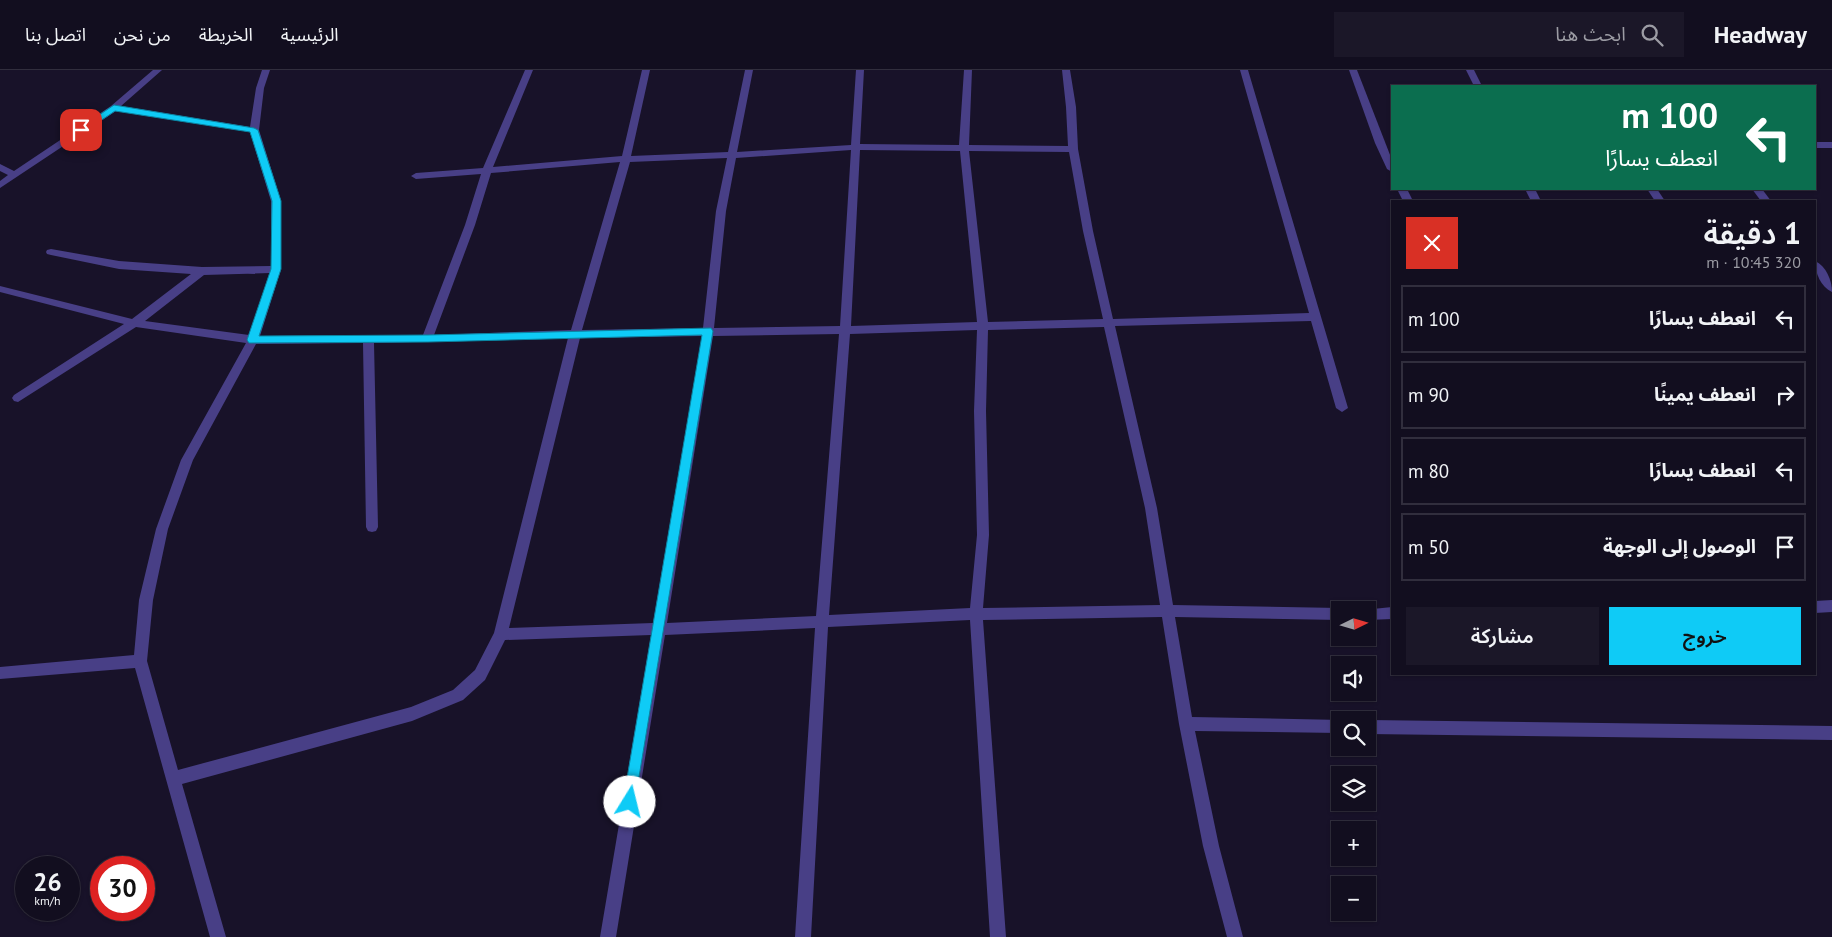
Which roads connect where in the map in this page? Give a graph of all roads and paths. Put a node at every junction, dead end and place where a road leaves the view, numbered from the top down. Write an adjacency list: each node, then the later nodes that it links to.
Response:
1 (158, 70): 13 (street)
2 (266, 70): 14 (street)
3 (528, 70): 26 (street)
4 (646, 70): 23 (street)
5 (749, 70): 22 (street)
6 (860, 70): 19 (street)
7 (968, 70): 20 (street)
8 (1066, 70): 21 (street)
9 (1244, 70): 36 (street)
10 (1353, 70): 15 (street)
11 (1470, 70): 12 (street)
12 (1478, 85)
13 (114, 108): 14 (street); 27 (street)
14 (254, 130): 32 (street)
15 (1380, 143): 16 (street); 25 (street)
16 (1391, 143)
17 (1816, 145): 18 (street)
18 (1832, 145)
19 (857, 147): 20 (street); 22 (street); 40 (street)
20 (964, 147): 21 (street); 39 (street)
21 (1073, 149): 37 (street)
22 (731, 155): 23 (street); 41 (street)
23 (626, 159): 26 (street); 42 (street)
24 (0, 167): 27 (street)
25 (1391, 167)
26 (487, 170): 28 (street); 44 (street)
27 (15, 176): 29 (street)
28 (416, 176)
29 (0, 185)
30 (51, 252): 33 (street)
31 (1816, 266): 34 (street)
32 (276, 269): 33 (street); 45 (street)
33 (202, 272): 38 (street)
34 (1832, 288)
35 (2, 289): 38 (street)
36 (1315, 317): 37 (street); 47 (street)
37 (1109, 322): 39 (street); 51 (street)
38 (134, 324): 45 (street); 46 (street)
39 (983, 326): 40 (street); 53 (street)
40 (845, 330): 41 (street); 56 (street)
41 (708, 331): 42 (street); 57 (street)
42 (575, 334): 44 (street); 58 (street)
43 (368, 339): 44 (street); 45 (street); 48 (street)
44 (428, 339)
45 (252, 340): 59 (street)
46 (18, 398)
47 (1342, 408)
48 (372, 527)
49 (1832, 606): 50 (street)
50 (1816, 607)
51 (1167, 611): 53 (street); 54 (street); 61 (street)
52 (1391, 613): 55 (street)
53 (976, 614): 56 (street); 69 (street)
54 (1331, 614)
55 (1376, 614)
56 (822, 621): 57 (street); 68 (street)
57 (658, 629): 58 (street); 67 (street)
58 (501, 634): 65 (street)
59 (140, 661): 60 (street); 65 (street)
60 (0, 673)
61 (1186, 724): 62 (street); 70 (street)
62 (1331, 726)
63 (1376, 726): 64 (street)
64 (1832, 733)
65 (173, 779): 66 (street)
66 (218, 937)
67 (608, 937)
68 (803, 937)
69 (998, 937)
70 (1236, 937)

